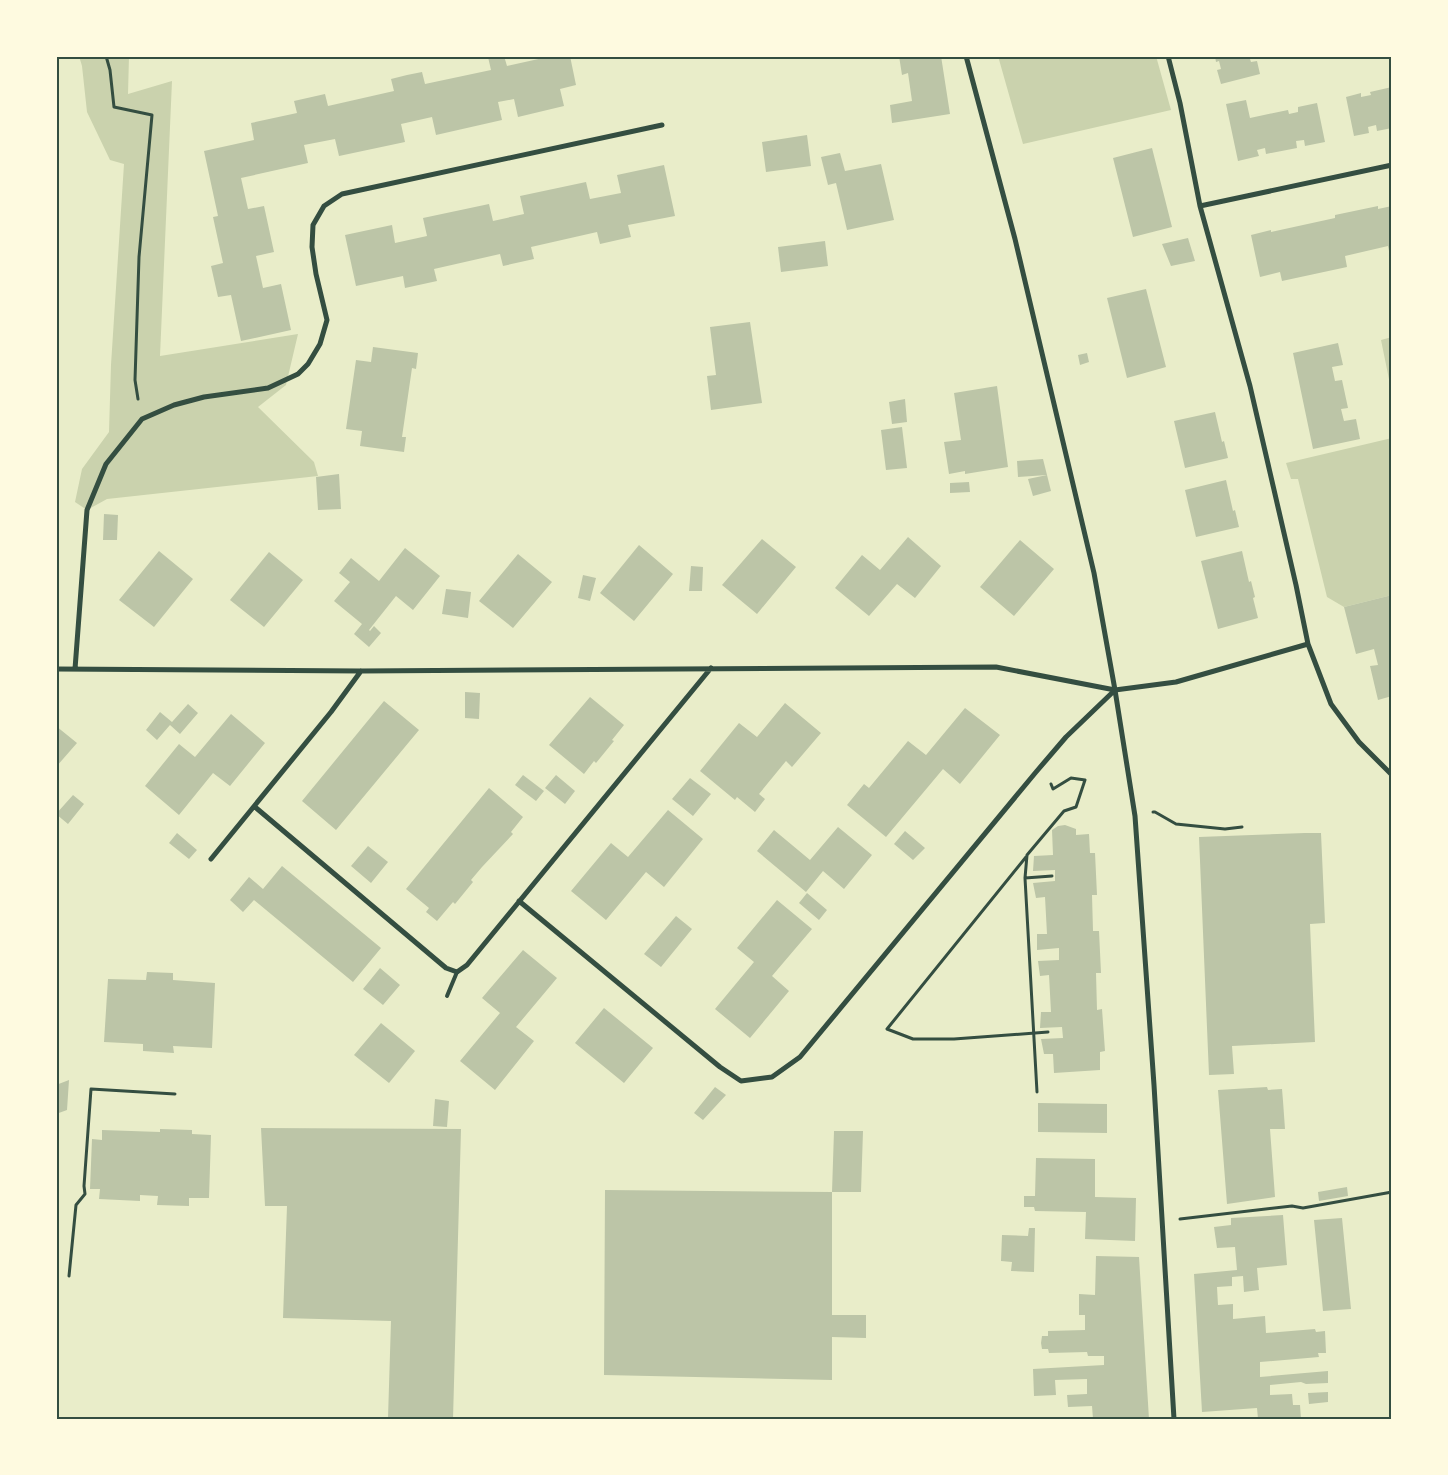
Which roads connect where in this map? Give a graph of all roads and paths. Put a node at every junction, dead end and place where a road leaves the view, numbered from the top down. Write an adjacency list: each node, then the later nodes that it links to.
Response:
1 (106, 56): 7 (path)
2 (966, 56): 13 (street)
3 (1168, 56): 6 (street)
4 (662, 125): 7 (street)
5 (1392, 165): 6 (street)
6 (1200, 206): 8 (street)
7 (142, 419): 9 (street)
8 (1308, 644): 13 (street); 15 (street)
9 (76, 668): 11 (street); 12 (street)
10 (711, 668): 12 (street); 13 (street); 23 (street)
11 (56, 669)
12 (361, 671): 16 (street)
13 (1115, 690): 14 (street); 17 (street)
14 (1036, 772): 19 (path); 23 (street)
15 (1392, 775)
16 (255, 806): 20 (street); 24 (street)
17 (1135, 816): 18 (path); 31 (street)
18 (1242, 827)
19 (1027, 856): 22 (path); 27 (path)
20 (212, 859)
21 (1052, 876): 22 (path)
22 (1025, 878): 27 (path)
23 (519, 900): 24 (street)
24 (457, 972): 25 (lane)
25 (447, 996)
26 (1048, 1032): 27 (path)
27 (1034, 1034): 28 (path)
28 (1037, 1092)
29 (175, 1094): 32 (path)
30 (1392, 1192): 31 (path)
31 (1162, 1221): 33 (street)
32 (69, 1276)
33 (1174, 1419)

